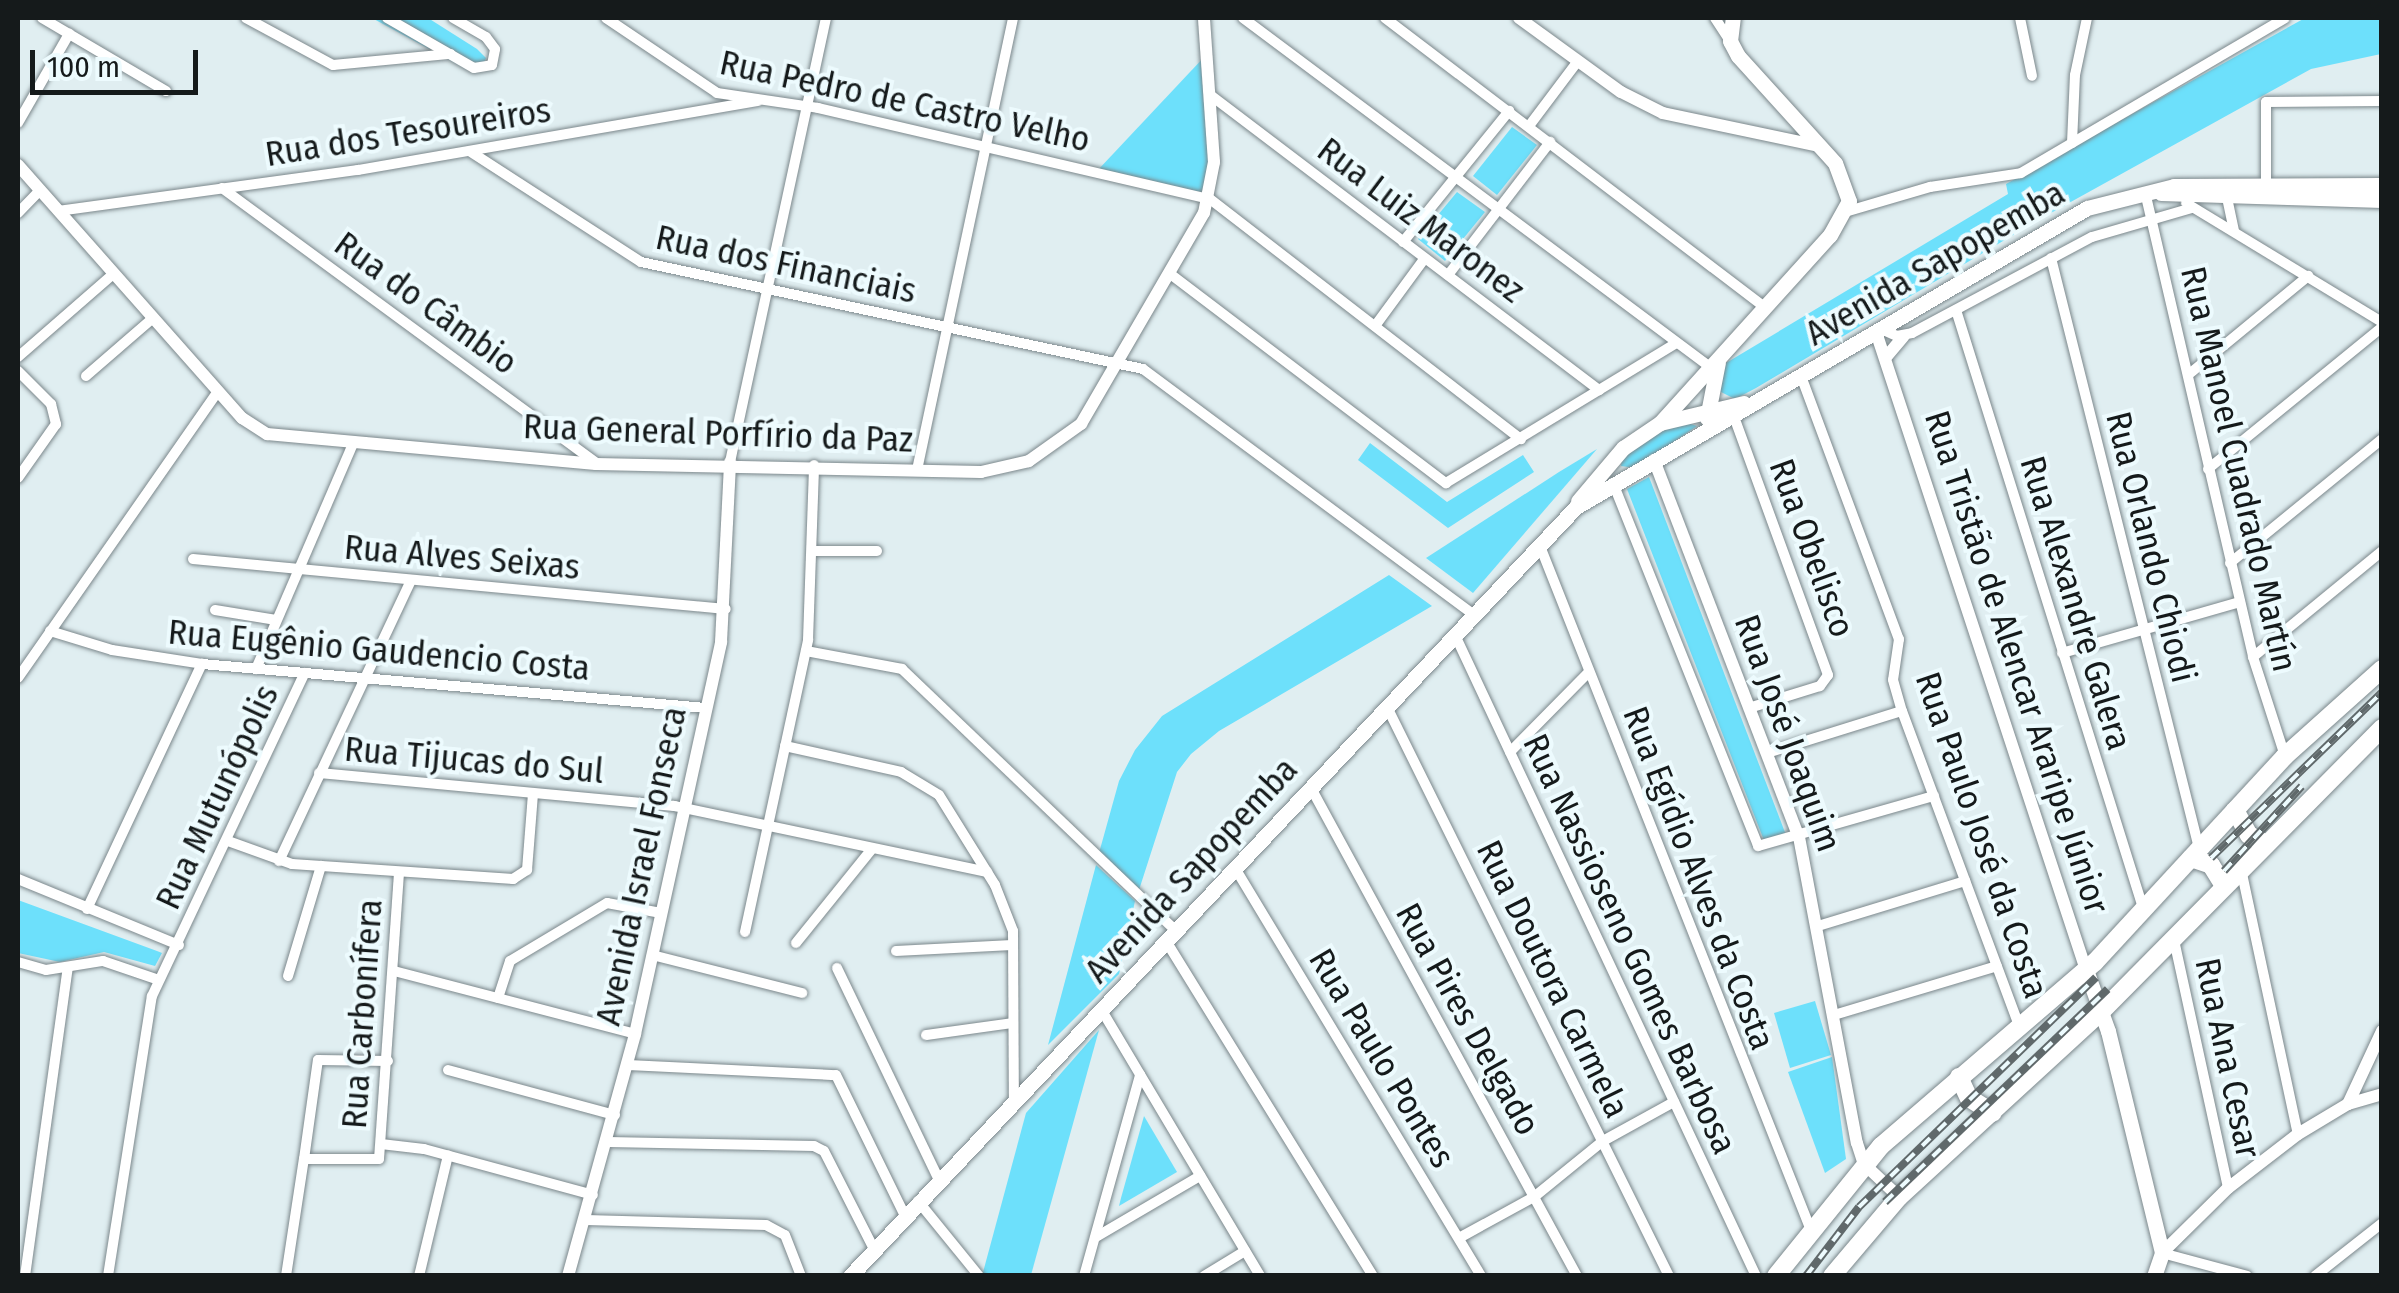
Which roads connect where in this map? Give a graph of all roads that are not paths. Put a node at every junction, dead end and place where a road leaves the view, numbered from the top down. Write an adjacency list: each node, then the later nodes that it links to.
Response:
1 (42, 18): 17 (street)
2 (246, 18): 19 (street)
3 (387, 18): 19 (street)
4 (453, 18): 19 (street)
5 (606, 18): 24 (street, Rua Pedro de Castro Velho)
6 (826, 18): 26 (street)
7 (1014, 18): 32 (street)
8 (1204, 18): 23 (street)
9 (1243, 18): 36 (street)
10 (1385, 18): 27 (street)
11 (1519, 18): 20 (street)
12 (1715, 18): 18 (street)
13 (1732, 18): 18 (main road)
14 (2020, 18): 21 (street)
15 (2088, 18): 31 (street)
16 (2285, 18): 31 (street)
17 (70, 34): 22 (street); 28 (street)
18 (1730, 41): 33 (main road)
19 (450, 54)
20 (1578, 61): 29 (street); 33 (street)
21 (2032, 76)
22 (166, 91)
23 (1208, 94): 44 (street); 54 (street, Rua Luiz Maronez)
24 (764, 99): 26 (street, Rua Pedro de Castro Velho); 34 (street, Rua dos Tesoureiros)
25 (2382, 101): 37 (street)
26 (807, 106): 32 (street, Rua Pedro de Castro Velho); 61 (street)
27 (1509, 111): 29 (street); 36 (street)
28 (18, 123)
29 (1528, 126): 30 (street)
30 (1550, 142): 49 (street); 62 (street)
31 (2072, 142): 46 (street)
32 (986, 145): 44 (street, Rua Pedro de Castro Velho); 67 (street)
33 (1819, 146): 46 (main road)
34 (471, 152): 39 (street, Rua dos Tesoureiros); 61 (street, Rua dos Financiais)
35 (18, 164): 40 (street, Rua General Porfírio da Paz)
36 (1456, 176): 49 (street); 54 (street)
37 (2266, 184): 38 (main road, Avenida Sapopemba); 42 (main road, Avenida Sapopemba)
38 (2382, 185): 47 (main road)
39 (221, 188): 50 (street, Rua dos Tesoureiros); 93 (street, Rua do Câmbio)
40 (40, 190): 50 (street, Rua General Porfírio da Paz); 51 (street)
41 (2148, 191): 42 (main road, Avenida Sapopemba); 43 (main road, Avenida Sapopemba); 52 (street, Rua Manoel Cuadrado Martín); 65 (main road, Avenida Sapopemba)
42 (2225, 191): 43 (main road, Avenida Sapopemba); 47 (main road, Avenida Sapopemba); 53 (street)
43 (2178, 197): 48 (street)
44 (1210, 199): 57 (street, Rua General Porfírio da Paz); 68 (street)
45 (2382, 200): 47 (main road, Avenida Sapopemba)
46 (1853, 201): 62 (main road)
47 (2309, 202)
48 (2192, 208): 52 (street); 53 (street)
49 (1498, 209): 59 (street); 71 (street)
50 (58, 211): 58 (street, Rua General Porfírio da Paz)
51 (18, 213)
52 (2152, 216): 56 (street); 77 (street, Rua Manoel Cuadrado Martín)
53 (2234, 231): 60 (street)
54 (1403, 242): 55 (street, Rua Luiz Maronez)
55 (1424, 258): 59 (street, Rua Luiz Maronez); 68 (street)
56 (2051, 258): 63 (street); 113 (street, Rua Orlando Chiodi)
57 (1169, 273): 74 (street, Rua General Porfírio da Paz); 87 (street)
58 (113, 274): 64 (street, Rua General Porfírio da Paz); 73 (street)
59 (1448, 276): 80 (street, Rua Luiz Maronez)
60 (2308, 276): 66 (street); 77 (street)
61 (768, 288): 67 (street, Rua dos Financiais); 92 (street)
62 (1765, 307): 75 (main road)
63 (1956, 310): 70 (street); 117 (street, Rua Alexandre Galera)
64 (152, 318): 78 (street); 81 (street, Rua General Porfírio da Paz)
65 (1899, 318): 69 (main road, Avenida Sapopemba); 70 (street)
66 (2382, 324): 95 (street)
67 (947, 326): 74 (street, Rua dos Financiais); 96 (street)
68 (1375, 326): 87 (street)
69 (1878, 331): 70 (street); 72 (street, Rua Tristão de Alencar Araripe Júnior); 79 (main road, Avenida Sapopemba)
70 (1908, 334): 72 (street)
71 (1675, 344): 75 (street); 80 (street)
72 (1887, 356): 174 (street, Rua Tristão de Alencar Araripe Júnior)
73 (18, 357)
74 (1119, 361): 96 (street, Rua General Porfírio da Paz); 111 (street, Rua dos Financiais)
75 (1714, 364): 83 (main road); 85 (main road)
76 (18, 371): 97 (street)
77 (2188, 374): 95 (street, Rua Manoel Cuadrado Martín)
78 (86, 376)
79 (1801, 376): 82 (main road, Avenida Sapopemba); 131 (street, Rua Paulo José da Costa)
80 (1599, 390): 87 (street)
81 (218, 392): 89 (street, Rua General Porfírio da Paz); 114 (street)
82 (1753, 402): 83 (main road, Avenida Sapopemba); 84 (main road, Avenida Sapopemba)
83 (1710, 410): 85 (main road, Avenida Sapopemba); 86 (main road)
84 (1733, 414): 86 (main road, Avenida Sapopemba); 130 (street, Rua Obelisco)
85 (1660, 423): 90 (main road, Avenida Sapopemba)
86 (1693, 437): 91 (main road, Avenida Sapopemba)
87 (1521, 439)
88 (2382, 439): 105 (street)
89 (354, 444): 93 (street, Rua General Porfírio da Paz); 106 (street)
90 (1623, 448): 98 (main road); 99 (main road, Avenida Sapopemba)
91 (1654, 460): 98 (main road, Avenida Sapopemba); 130 (street, Rua José Joaquim)
92 (730, 462): 93 (street, Rua General Porfírio da Paz); 94 (street, Rua General Porfírio da Paz); 109 (street, Avenida Israel Fonseca)
93 (597, 464)
94 (814, 464): 96 (street, Rua General Porfírio da Paz); 102 (street)
95 (2208, 468): 105 (street, Rua Manoel Cuadrado Martín)
96 (917, 470)
97 (18, 478)
98 (1619, 480): 99 (main road, Avenida Sapopemba); 144 (street)
99 (1576, 507): 100 (main road, Avenida Sapopemba)
100 (1540, 546): 111 (main road, Avenida Sapopemba); 124 (street, Rua Egídio Alves da Costa)
101 (2382, 551): 119 (street)
102 (814, 552): 103 (street); 116 (street)
103 (877, 552)
104 (193, 559): 106 (street, Rua Alves Seixas)
105 (2230, 563): 108 (street, Rua Manoel Cuadrado Martín)
106 (297, 570): 107 (street, Rua Alves Seixas); 112 (street)
107 (411, 580): 109 (street, Rua Alves Seixas); 127 (street)
108 (2240, 602): 113 (street); 119 (street, Rua Manoel Cuadrado Martín)
109 (726, 609): 128 (street, Avenida Israel Fonseca)
110 (215, 610): 112 (street)
111 (1474, 615): 115 (main road, Avenida Sapopemba)
112 (276, 620): 122 (street)
113 (2143, 628): 117 (street); 148 (street, Rua Orlando Chiodi)
114 (50, 631): 120 (street, Rua Eugênio Gaudencio Costa); 121 (street)
115 (1455, 635): 129 (main road, Avenida Sapopemba); 134 (street, Rua Nassioseno Gomes Barbosa)
116 (806, 651): 133 (street); 163 (street)
117 (2062, 652): 159 (street, Rua Alexandre Galera)
118 (18, 655): 121 (street)
119 (2253, 657): 136 (street, Rua Manoel Cuadrado Martín)
120 (202, 664): 122 (street, Rua Eugênio Gaudencio Costa); 158 (street)
121 (26, 666): 126 (street)
122 (256, 668): 125 (street, Rua Eugênio Gaudencio Costa)
123 (2382, 669): 136 (main road)
124 (1589, 672): 134 (street); 216 (street, Rua Egídio Alves da Costa)
125 (305, 673): 127 (street, Rua Eugênio Gaudencio Costa); 145 (street, Rua Mutunópolis)
126 (18, 678)
127 (364, 678): 128 (street, Rua Eugênio Gaudencio Costa); 137 (street)
128 (706, 708): 141 (street, Avenida Israel Fonseca)
129 (1387, 708): 138 (main road, Avenida Sapopemba); 200 (street, Rua Doutora Carmela)
130 (1749, 708): 135 (street, Rua José Joaquim)
131 (1902, 710): 135 (street); 140 (street, Rua Paulo José da Costa)
132 (2382, 728): 146 (main road)
133 (784, 746): 143 (street); 154 (street)
134 (1510, 752): 195 (street, Rua Nassioseno Gomes Barbosa)
135 (1767, 753): 144 (street, Rua José Joaquim)
136 (2286, 756): 142 (main road)
137 (318, 773): 139 (street, Rua Tijucas do Sul); 149 (street)
138 (1310, 788): 151 (main road, Avenida Sapopemba); 210 (street, Rua Pires Delgado)
139 (533, 794): 141 (street, Rua Tijucas do Sul); 153 (street)
140 (1934, 796): 144 (street); 156 (street, Rua Paulo José da Costa)
141 (684, 808): 143 (street, Rua Tijucas do Sul); 160 (street, Avenida Israel Fonseca)
142 (2234, 810): 146 (main road); 148 (main road)
143 (767, 828): 147 (street, Rua Tijucas do Sul); 162 (street)
144 (1799, 837): 161 (street, Rua José Joaquim)
145 (228, 841): 149 (street); 166 (street, Rua Mutunópolis)
146 (2264, 843): 152 (main road)
147 (872, 850): 154 (street, Rua Tijucas do Sul); 165 (street)
148 (2195, 854): 157 (main road); 159 (main road)
149 (279, 861): 150 (street)
150 (321, 866): 153 (street); 176 (street)
151 (1235, 868): 163 (main road, Avenida Sapopemba); 218 (street, Rua Paulo Pontes)
152 (2241, 868): 157 (main road); 199 (street)
153 (399, 872): 175 (street, Rua Carbonífera)
154 (988, 872): 167 (street)
155 (18, 879): 158 (street)
156 (1966, 881): 161 (street); 171 (street, Rua Paulo José da Costa)
157 (2224, 886): 164 (main road)
158 (87, 908): 166 (street)
159 (2144, 911): 174 (main road)
160 (662, 913): 169 (street, Avenida Israel Fonseca); 179 (street)
161 (1818, 926): 182 (street, Rua José Joaquim)
162 (745, 932)
163 (1171, 936): 180 (main road, Avenida Sapopemba); 233 (street)
164 (2174, 940): 181 (main road); 208 (street, Rua Ana Cesar)
165 (796, 942)
166 (179, 945): 177 (street, Rua Mutunópolis)
167 (1012, 945): 168 (street); 183 (street)
168 (896, 950)
169 (652, 955): 178 (street); 186 (street, Avenida Israel Fonseca)
170 (18, 962): 172 (street)
171 (1997, 966): 182 (street); 184 (street, Rua Paulo José da Costa)
172 (68, 968): 177 (street); 222 (street)
173 (837, 968): 207 (street)
174 (2086, 970): 181 (main road, Rua Tristão de Alencar Araripe Júnior); 184 (main road)
175 (394, 971): 179 (street); 188 (street, Rua Carbonífera)
176 (288, 976)
177 (158, 980): 223 (street)
178 (802, 993)
179 (498, 998): 186 (street)
180 (1101, 1010): 191 (street); 194 (main road, Avenida Sapopemba)
181 (2102, 1011): 197 (main road); 221 (main road, Rua Tristão de Alencar Araripe Júnior)
182 (1834, 1014): 205 (street, Rua José Joaquim)
183 (1012, 1022): 187 (street); 194 (street)
184 (2020, 1029): 192 (main road)
185 (2382, 1031): 196 (street)
186 (635, 1034): 189 (street, Avenida Israel Fonseca)
187 (926, 1034)
188 (388, 1061): 202 (street, Rua Carbonífera); 204 (street)
189 (628, 1065): 198 (street, Avenida Israel Fonseca); 213 (street)
190 (448, 1070): 198 (street)
191 (1140, 1075): 206 (street); 217 (street)
192 (1959, 1077): 197 (main road); 205 (main road)
193 (2382, 1094): 196 (street)
194 (1014, 1101): 207 (main road, Avenida Sapopemba)
195 (1674, 1102): 200 (street); 237 (street, Rua Nassioseno Gomes Barbosa)
196 (2348, 1104): 199 (street)
197 (1993, 1113): 211 (main road)
198 (615, 1115): 201 (street, Avenida Israel Fonseca)
199 (2298, 1134): 208 (street)
200 (1602, 1141): 210 (street); 236 (street, Rua Doutora Carmela)
201 (608, 1142): 209 (street, Avenida Israel Fonseca); 219 (street)
202 (381, 1144): 203 (street); 204 (street, Rua Carbonífera)
203 (448, 1155): 209 (street); 225 (street)
204 (304, 1159): 224 (street)
205 (1864, 1164): 211 (street); 216 (main road)
206 (1200, 1176): 217 (street); 220 (street)
207 (939, 1180): 212 (main road, Avenida Sapopemba)
208 (2228, 1188): 221 (street)
209 (593, 1196): 214 (street, Avenida Israel Fonseca)
210 (1534, 1196): 218 (street); 235 (street, Rua Pires Delgado)
211 (1899, 1197): 239 (main road)
212 (918, 1202): 213 (main road, Avenida Sapopemba); 229 (street)
213 (905, 1216): 219 (main road, Avenida Sapopemba)
214 (586, 1220): 226 (street, Avenida Israel Fonseca); 227 (street)
215 (2382, 1224): 242 (street)
216 (1810, 1228): 238 (main road)
217 (1095, 1238): 230 (street)
218 (1459, 1238): 234 (street, Rua Paulo Pontes)
219 (874, 1249): 228 (main road, Avenida Sapopemba)
220 (1245, 1251): 231 (street); 232 (street)
221 (2162, 1253): 240 (main road); 241 (street)
222 (25, 1276)
223 (108, 1276)
224 (286, 1276)
225 (420, 1276)
226 (568, 1276)
227 (800, 1276)
228 (850, 1276)
229 (980, 1276)
230 (1084, 1276)
231 (1204, 1276)
232 (1260, 1276)
233 (1373, 1276)
234 (1482, 1276)
235 (1577, 1276)
236 (1668, 1276)
237 (1756, 1276)
238 (1776, 1276)
239 (1832, 1276)
240 (2154, 1276)
241 (2247, 1276)
242 (2315, 1276)

